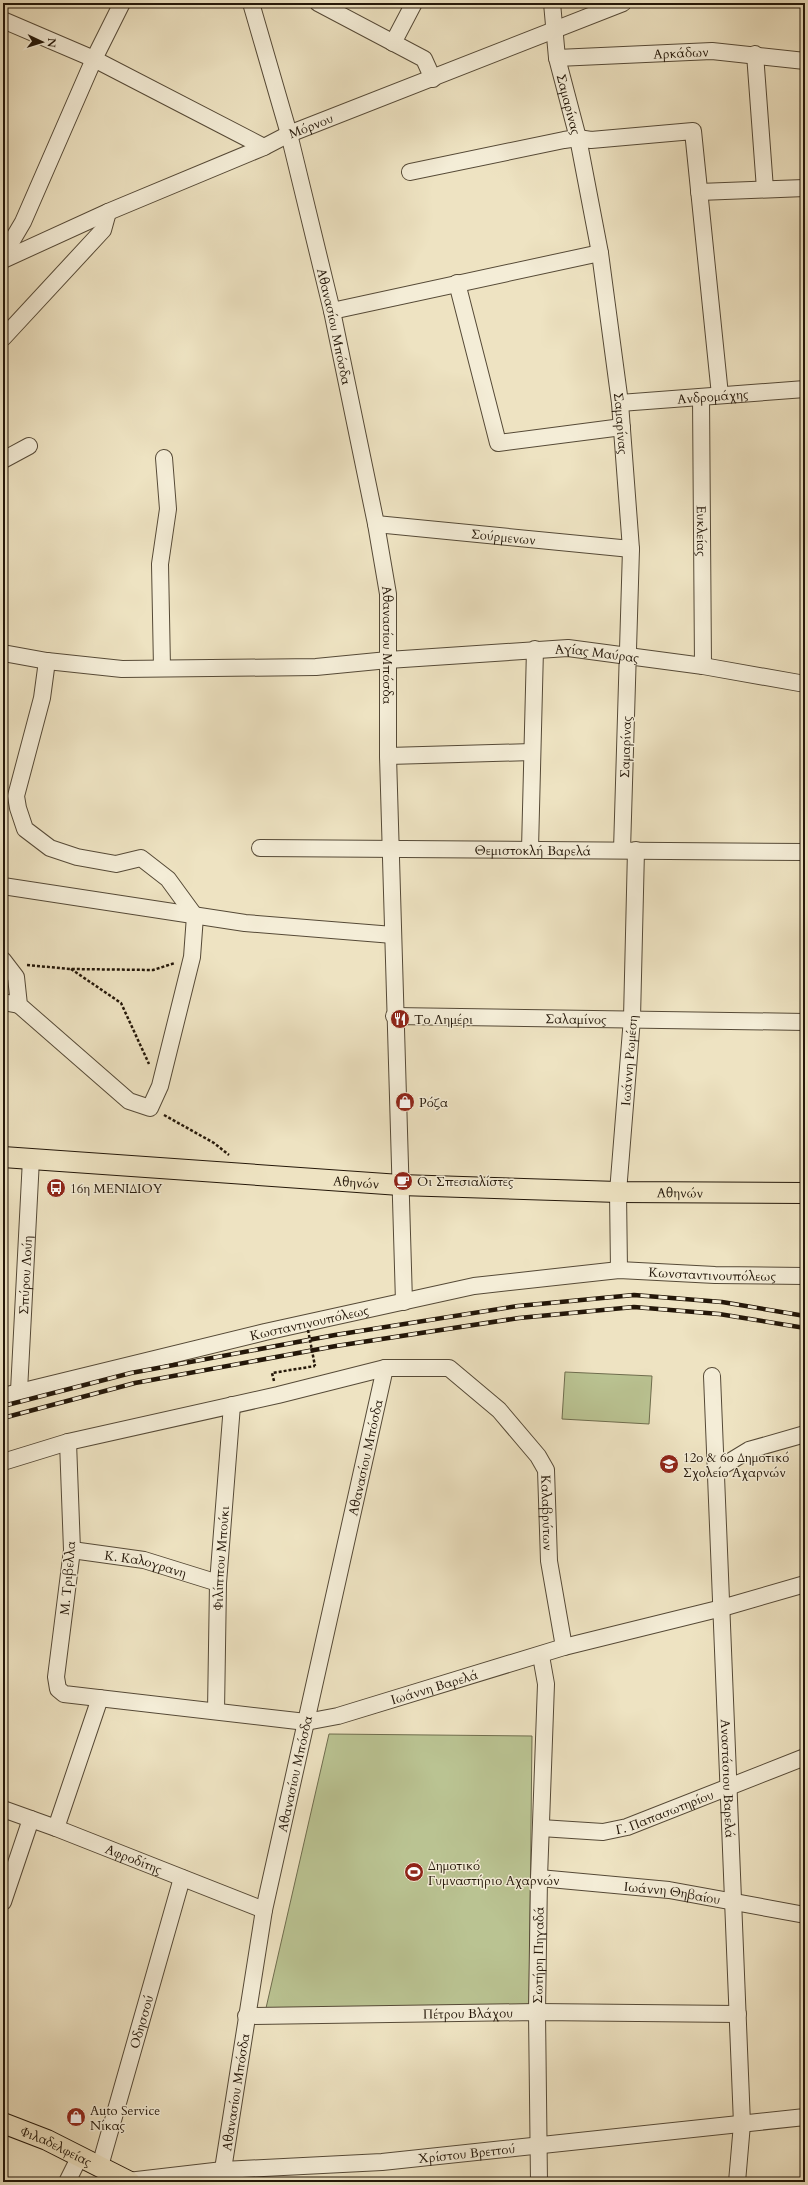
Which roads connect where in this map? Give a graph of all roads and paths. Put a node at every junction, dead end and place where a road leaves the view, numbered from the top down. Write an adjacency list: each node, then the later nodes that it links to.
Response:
1 (122, 3): 12 (street)
2 (251, 3): 15 (street, Αθανασίου Μπόσδα)
3 (318, 3): 9 (street)
4 (414, 3): 9 (street)
5 (552, 3): 8 (street, Σαμαρίνας)
6 (624, 3): 8 (street, Μόρνου)
7 (3, 20): 12 (street)
8 (554, 32): 11 (street, Σαμαρίνας); 14 (street, Μόρνου)
9 (393, 43): 14 (street)
10 (755, 54): 11 (street, Αρκάδων); 13 (street, Αρκάδων); 20 (street)
11 (557, 58): 16 (street, Σαμαρίνας)
12 (94, 59): 17 (street); 24 (street)
13 (805, 60)
14 (433, 79): 15 (street, Μόρνου)
15 (289, 134): 17 (street, Μόρνου); 27 (street, Αθανασίου Μπόσδα)
16 (578, 138): 18 (street); 21 (street); 23 (street, Σαμαρίνας)
17 (264, 147): 22 (street, Μόρνου)
18 (410, 172)
19 (805, 188): 20 (street)
20 (765, 189): 21 (street)
21 (699, 192): 30 (street)
22 (108, 212): 25 (street, Μόρνου); 28 (street)
23 (600, 253): 26 (street); 32 (street, Σαμαρίνας)
24 (3, 256)
25 (3, 260)
26 (457, 283): 27 (street); 33 (street)
27 (332, 311): 37 (street, Αθανασίου Μπόσδα)
28 (3, 338)
29 (805, 389): 30 (street, Ανδρομάχης)
30 (720, 395): 31 (street, Ανδρομάχης)
31 (701, 397): 32 (street, Ανδρομάχης); 44 (street, Ευκλείας)
32 (620, 403): 33 (street, Σαμαρίνας)
33 (622, 427): 38 (street, Σαμαρίνας)
34 (30, 446): 36 (street)
35 (164, 458): 45 (street)
36 (3, 460)
37 (376, 524): 38 (street, Σούρμενων); 42 (street, Αθανασίου Μπόσδα)
38 (632, 549): 41 (street, Σαμαρίνας)
39 (535, 649): 41 (street, Αγίας Μαύρας); 42 (street, Αγίας Μαύρας); 47 (street)
40 (3, 653): 43 (street, Αγίας Μαύρας)
41 (627, 655): 44 (street, Αγίας Μαύρας); 52 (street, Σαμαρίνας)
42 (388, 660): 45 (street, Αγίας Μαύρας); 48 (street, Αθανασίου Μπόσδα)
43 (47, 661): 45 (street, Αγίας Μαύρας); 55 (street)
44 (703, 666): 46 (street, Αγίας Μαύρας)
45 (162, 668)
46 (805, 684)
47 (532, 752): 48 (street); 51 (street)
48 (388, 756): 49 (street, Αθανασίου Μπόσδα)
49 (390, 847): 50 (street, Θεμιστοκλή Βαρελά); 51 (street, Θεμιστοκλή Βαρελά); 56 (street, Αθανασίου Μπόσδα)
50 (260, 848)
51 (530, 849): 52 (street, Θεμιστοκλή Βαρελά)
52 (629, 850): 53 (street, Θεμιστοκλή Βαρελά); 63 (street, Ιωάννη Ρωμέση)
53 (805, 852)
54 (3, 886): 55 (street)
55 (195, 916): 56 (street); 57 (street)
56 (393, 935): 62 (street, Αθανασίου Μπόσδα)
57 (192, 957): 59 (path); 65 (street)
58 (5, 962): 59 (path); 61 (street)
59 (70, 969): 65 (path)
60 (3, 1002): 61 (street)
61 (19, 1004): 66 (street)
62 (394, 1016): 63 (street, Σαλαμίνος); 70 (street, Αθανασίου Μπόσδα)
63 (632, 1018): 64 (street, Σαλαμίνος); 71 (street, Ιωάννη Ρωμέση)
64 (805, 1022)
65 (160, 1086): 66 (street)
66 (150, 1108): 69 (path)
67 (3, 1157): 68 (main road, Αθηνών)
68 (30, 1159): 69 (main road, Αθηνών); 80 (street, Σπύρου Λούη)
69 (242, 1174): 70 (main road, Αθηνών)
70 (400, 1185): 71 (main road, Αθηνών); 75 (street, Αθανασίου Μπόσδα)
71 (618, 1192): 72 (main road, Αθηνών); 73 (street, Ιωάννη Ρωμέση)
72 (805, 1193)
73 (619, 1270): 74 (street, Κωνσταντινουπόλεως); 75 (street, Κωσταντινουπόλεως)
74 (805, 1276)
75 (404, 1302): 80 (street, Κωσταντινουπόλεως)
76 (308, 1330): 78 (path, bridge)
77 (385, 1368): 82 (street); 91 (street, Καλαβρύτων); 96 (street, Αθανασίου Μπόσδα)
78 (272, 1373)
79 (712, 1376): 86 (street, Αναστάσιου Βαρελά)
80 (19, 1391): 81 (street, Κωσταντινουπόλεως)
81 (3, 1396)
82 (232, 1405): 84 (street); 88 (street, Φιλίππου Μπούκι)
83 (805, 1434): 86 (street)
84 (68, 1442): 85 (street); 87 (street, Μ. Τριβελλα)
85 (3, 1462)
86 (716, 1470): 90 (street, Αναστάσιου Βαρελά)
87 (72, 1550): 88 (street, Κ. Καλογρανη); 93 (street, Μ. Τριβελλα)
88 (218, 1583): 95 (street, Φιλίππου Μπούκι)
89 (805, 1584): 90 (street, Ιωάννη Βαρελά)
90 (722, 1608): 91 (street, Ιωάννη Βαρελά); 98 (street, Αναστάσιου Βαρελά)
91 (564, 1647): 92 (street, Ιωάννη Βαρελά)
92 (541, 1656): 96 (street, Ιωάννη Βαρελά); 102 (street, Σωτήρη Πηγαδά)
93 (58, 1689): 94 (street, Ιωάννη Βαρελά)
94 (100, 1698): 95 (street, Ιωάννη Βαρελά); 101 (street)
95 (216, 1711): 96 (street, Ιωάννη Βαρελά)
96 (306, 1722): 107 (street, Αθανασίου Μπόσδα)
97 (805, 1757): 98 (street, Γ. Παπασωτηρίου)
98 (729, 1787): 102 (street, Γ. Παπασωτηρίου); 106 (street, Αναστάσιου Βαρελά)
99 (3, 1809): 100 (street, Αφροδίτης)
100 (31, 1819): 101 (street, Αφροδίτης); 105 (street)
101 (56, 1828): 103 (street, Αφροδίτης)
102 (541, 1828): 104 (street, Σωτήρη Πηγαδά)
103 (182, 1878): 107 (street, Αφροδίτης); 117 (street, Οδησσού)
104 (539, 1878): 106 (street, Ιωάννη Θηβαίου); 109 (street, Σωτήρη Πηγαδά)
105 (3, 1902)
106 (734, 1902): 108 (street, Ιωάννη Θηβαίου); 110 (street, Αναστάσιου Βαρελά)
107 (264, 1910): 111 (street, Αθανασίου Μπόσδα)
108 (805, 1915)
109 (537, 2012): 110 (street, Πέτρου Βλάχου); 111 (street, Πέτρου Βλάχου); 115 (street, Σωτήρη Πηγαδά)
110 (738, 2014): 114 (street, Αναστάσιου Βαρελά)
111 (246, 2016): 118 (street, Αθανασίου Μπόσδα)
112 (805, 2117): 114 (street, Χρίστου Βρεττού)
113 (3, 2123): 116 (main road, Φιλαδελφείας)
114 (742, 2124): 115 (street, Χρίστου Βρεττού); 122 (street, Αναστάσιου Βαρελά)
115 (540, 2146): 118 (street, Χρίστου Βρεττού); 121 (street, Σωτήρη Πηγαδά)
116 (80, 2156): 117 (main road, Φιλαδελφείας); 119 (street)
117 (100, 2166): 120 (main road, Φιλαδελφείας)
118 (222, 2176): 120 (street, Χρίστου Βρεττού)
119 (67, 2182)
120 (129, 2182)
121 (538, 2182)
122 (737, 2182)

